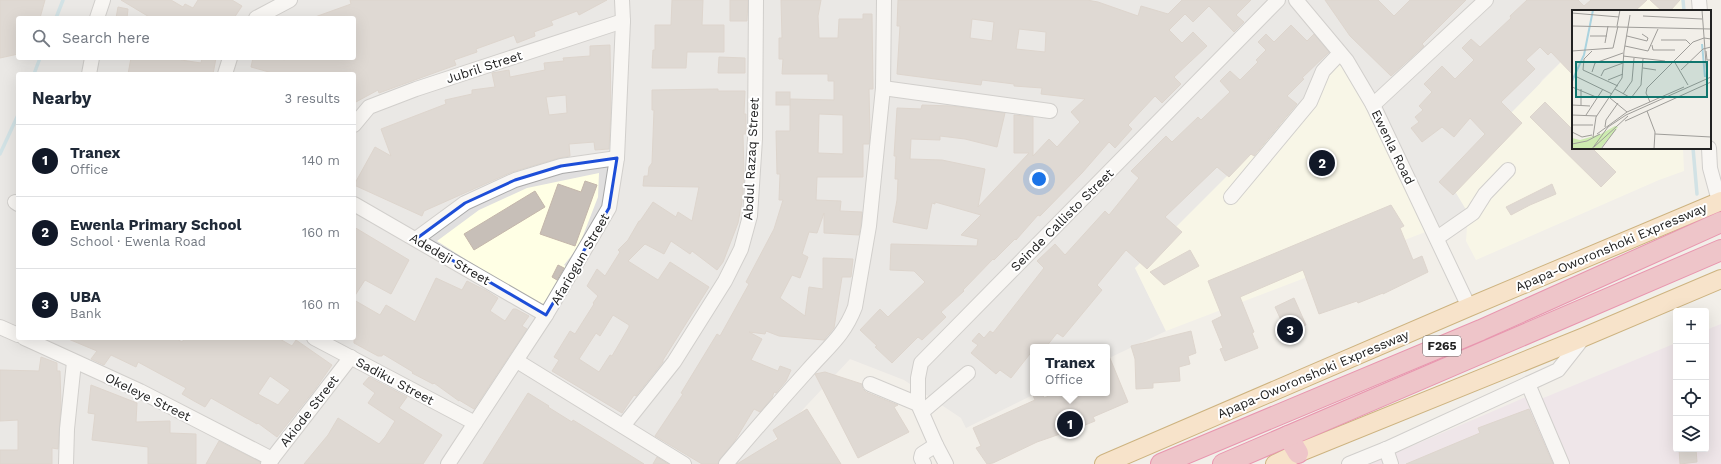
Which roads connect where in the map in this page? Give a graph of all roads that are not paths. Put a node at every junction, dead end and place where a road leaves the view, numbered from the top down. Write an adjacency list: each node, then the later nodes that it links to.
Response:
1 (103, 0): 11 (street)
2 (290, 0): 12 (street)
3 (622, 0): 13 (street, Afariogun Street)
4 (756, 0): 50 (street, Abdul Razaq Street)
5 (884, 0): 19 (street)
6 (1278, 0): 48 (street, Seinde Callisto Street)
7 (1296, 0): 14 (street, Ewenla Road)
8 (1486, 0): 20 (street)
9 (1699, 0): 10 (street)
10 (1700, 10)
11 (98, 16)
12 (260, 16)
13 (623, 21): 22 (street, Jubril Street); 24 (street, Afariogun Street)
14 (1340, 53): 20 (street, Ewenla Road); 27 (street)
15 (92, 60): 17 (street)
16 (229, 60): 18 (street)
17 (89, 72)
18 (226, 72)
19 (883, 88): 21 (street); 59 (street)
20 (1373, 105): 31 (street, Ewenla Road)
21 (1050, 111)
22 (356, 123)
23 (1709, 149): 25 (street)
24 (617, 158): 32 (street); 36 (street, Afariogun Street)
25 (1716, 166): 28 (street)
26 (1508, 170): 31 (street)
27 (1231, 197)
28 (1720, 201): 35 (main road, Apapa-Oworonshoki Expressway)
29 (356, 205): 32 (street, Adedeji Street)
30 (1721, 222): 63 (highway, Apapa-Oworonshoki Expressway / F265)
31 (1437, 238): 35 (street, Ewenla Road)
32 (416, 239): 36 (street, Adedeji Street)
33 (1721, 250): 51 (highway, F265)
34 (1721, 279): 39 (main road)
35 (1469, 307): 62 (main road, Apapa-Oworonshoki Expressway)
36 (546, 315): 43 (street, Afariogun Street)
37 (0, 327): 38 (street)
38 (16, 334)
39 (1584, 337): 47 (street); 54 (main road)
40 (28, 340): 44 (street, Okeleye Street)
41 (318, 340): 42 (street, Sadiku Street)
42 (351, 357): 49 (street, Sadiku Street); 55 (street, Akiode Street)
43 (516, 361): 49 (street, Afariogun Street); 50 (street)
44 (74, 362): 55 (street, Okeleye Street); 56 (street)
45 (968, 373): 48 (street)
46 (870, 384): 48 (street)
47 (1528, 384): 53 (street); 68 (street)
48 (920, 408): 52 (street, Seinde Callisto Street)
49 (475, 424): 57 (street, Afariogun Street)
50 (623, 426): 58 (street)
51 (1288, 436): 54 (highway); 64 (highway, F265)
52 (936, 445): 60 (street); 61 (street, Seinde Callisto Street)
53 (1386, 449): 66 (street); 67 (street)
54 (1298, 453): 65 (main road)
55 (270, 461)
56 (66, 464)
57 (448, 464)
58 (684, 464)
59 (726, 464)
60 (924, 464)
61 (946, 464)
62 (1104, 464)
63 (1161, 464)
64 (1223, 464)
65 (1275, 464)
66 (1349, 464)
67 (1392, 464)
68 (1562, 464)

